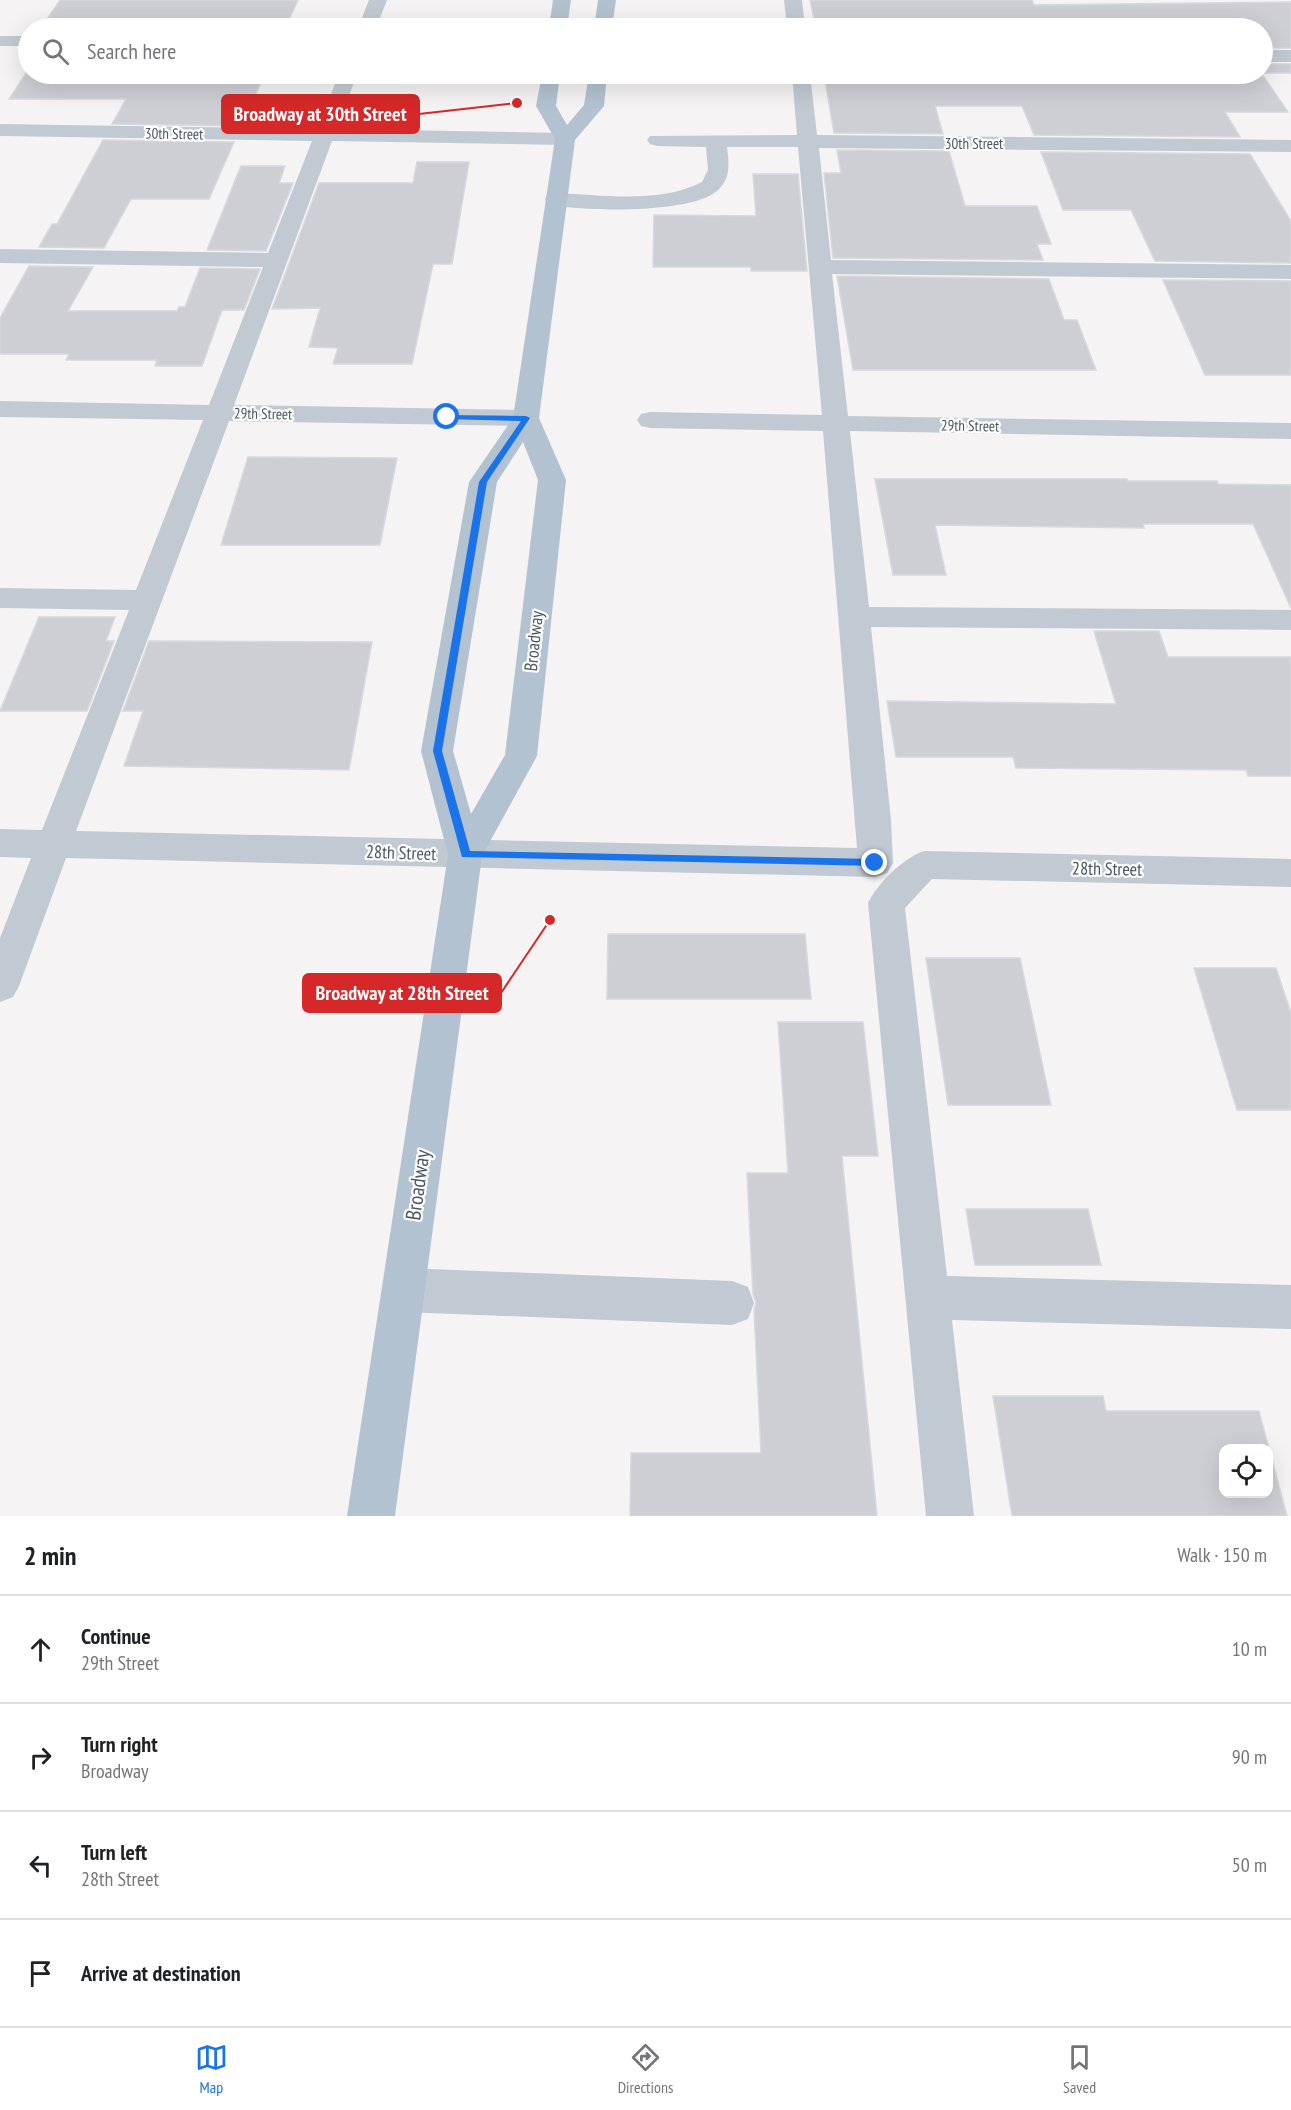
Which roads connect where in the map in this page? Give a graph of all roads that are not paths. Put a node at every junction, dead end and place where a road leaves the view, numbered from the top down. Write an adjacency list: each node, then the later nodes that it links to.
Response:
1 (378, 0): 5 (street)
2 (562, 0): 6 (main road)
3 (607, 0): 7 (main road)
4 (793, 0): 8 (street)
5 (371, 18)
6 (559, 18)
7 (604, 18)
8 (795, 18)
9 (0, 41): 10 (street)
10 (18, 41)
11 (1273, 56): 12 (street)
12 (1291, 56)
13 (344, 84): 18 (street)
14 (549, 84): 19 (main road)
15 (597, 84): 19 (main road)
16 (802, 84): 22 (street)
17 (0, 130): 18 (street, 30th Street)
18 (323, 137): 19 (street, 30th Street); 26 (street)
19 (565, 138): 24 (main road, Broadway)
20 (657, 140): 21 (street, 30th Street)
21 (717, 141): 22 (street, 30th Street); 24 (street)
22 (809, 143): 23 (street, 30th Street); 27 (street)
23 (1291, 146)
24 (556, 199): 31 (main road, Broadway)
25 (0, 256): 26 (street)
26 (277, 260): 30 (street)
27 (821, 267): 28 (street); 33 (street)
28 (1291, 272)
29 (0, 409): 30 (street, 29th Street)
30 (220, 413): 31 (street, 29th Street); 36 (street)
31 (526, 418): 41 (main road, Broadway); 41 (main road, Broadway)
32 (650, 420): 33 (street, 29th Street)
33 (837, 424): 34 (street, 29th Street); 37 (street)
34 (1291, 431)
35 (0, 598): 36 (street)
36 (149, 600): 40 (street)
37 (855, 617): 38 (street); 41 (street, 28th Street)
38 (1291, 620)
39 (0, 843): 40 (street, 28th Street)
40 (56, 844): 41 (street, 28th Street); 43 (street)
41 (465, 855): 44 (main road, Broadway)
42 (1291, 873): 45 (street, 28th Street)
43 (0, 986)
44 (404, 1290): 46 (street); 48 (main road, Broadway)
45 (927, 1297): 47 (street); 49 (street)
46 (732, 1303)
47 (1291, 1307)
48 (372, 1516)
49 (950, 1516)

